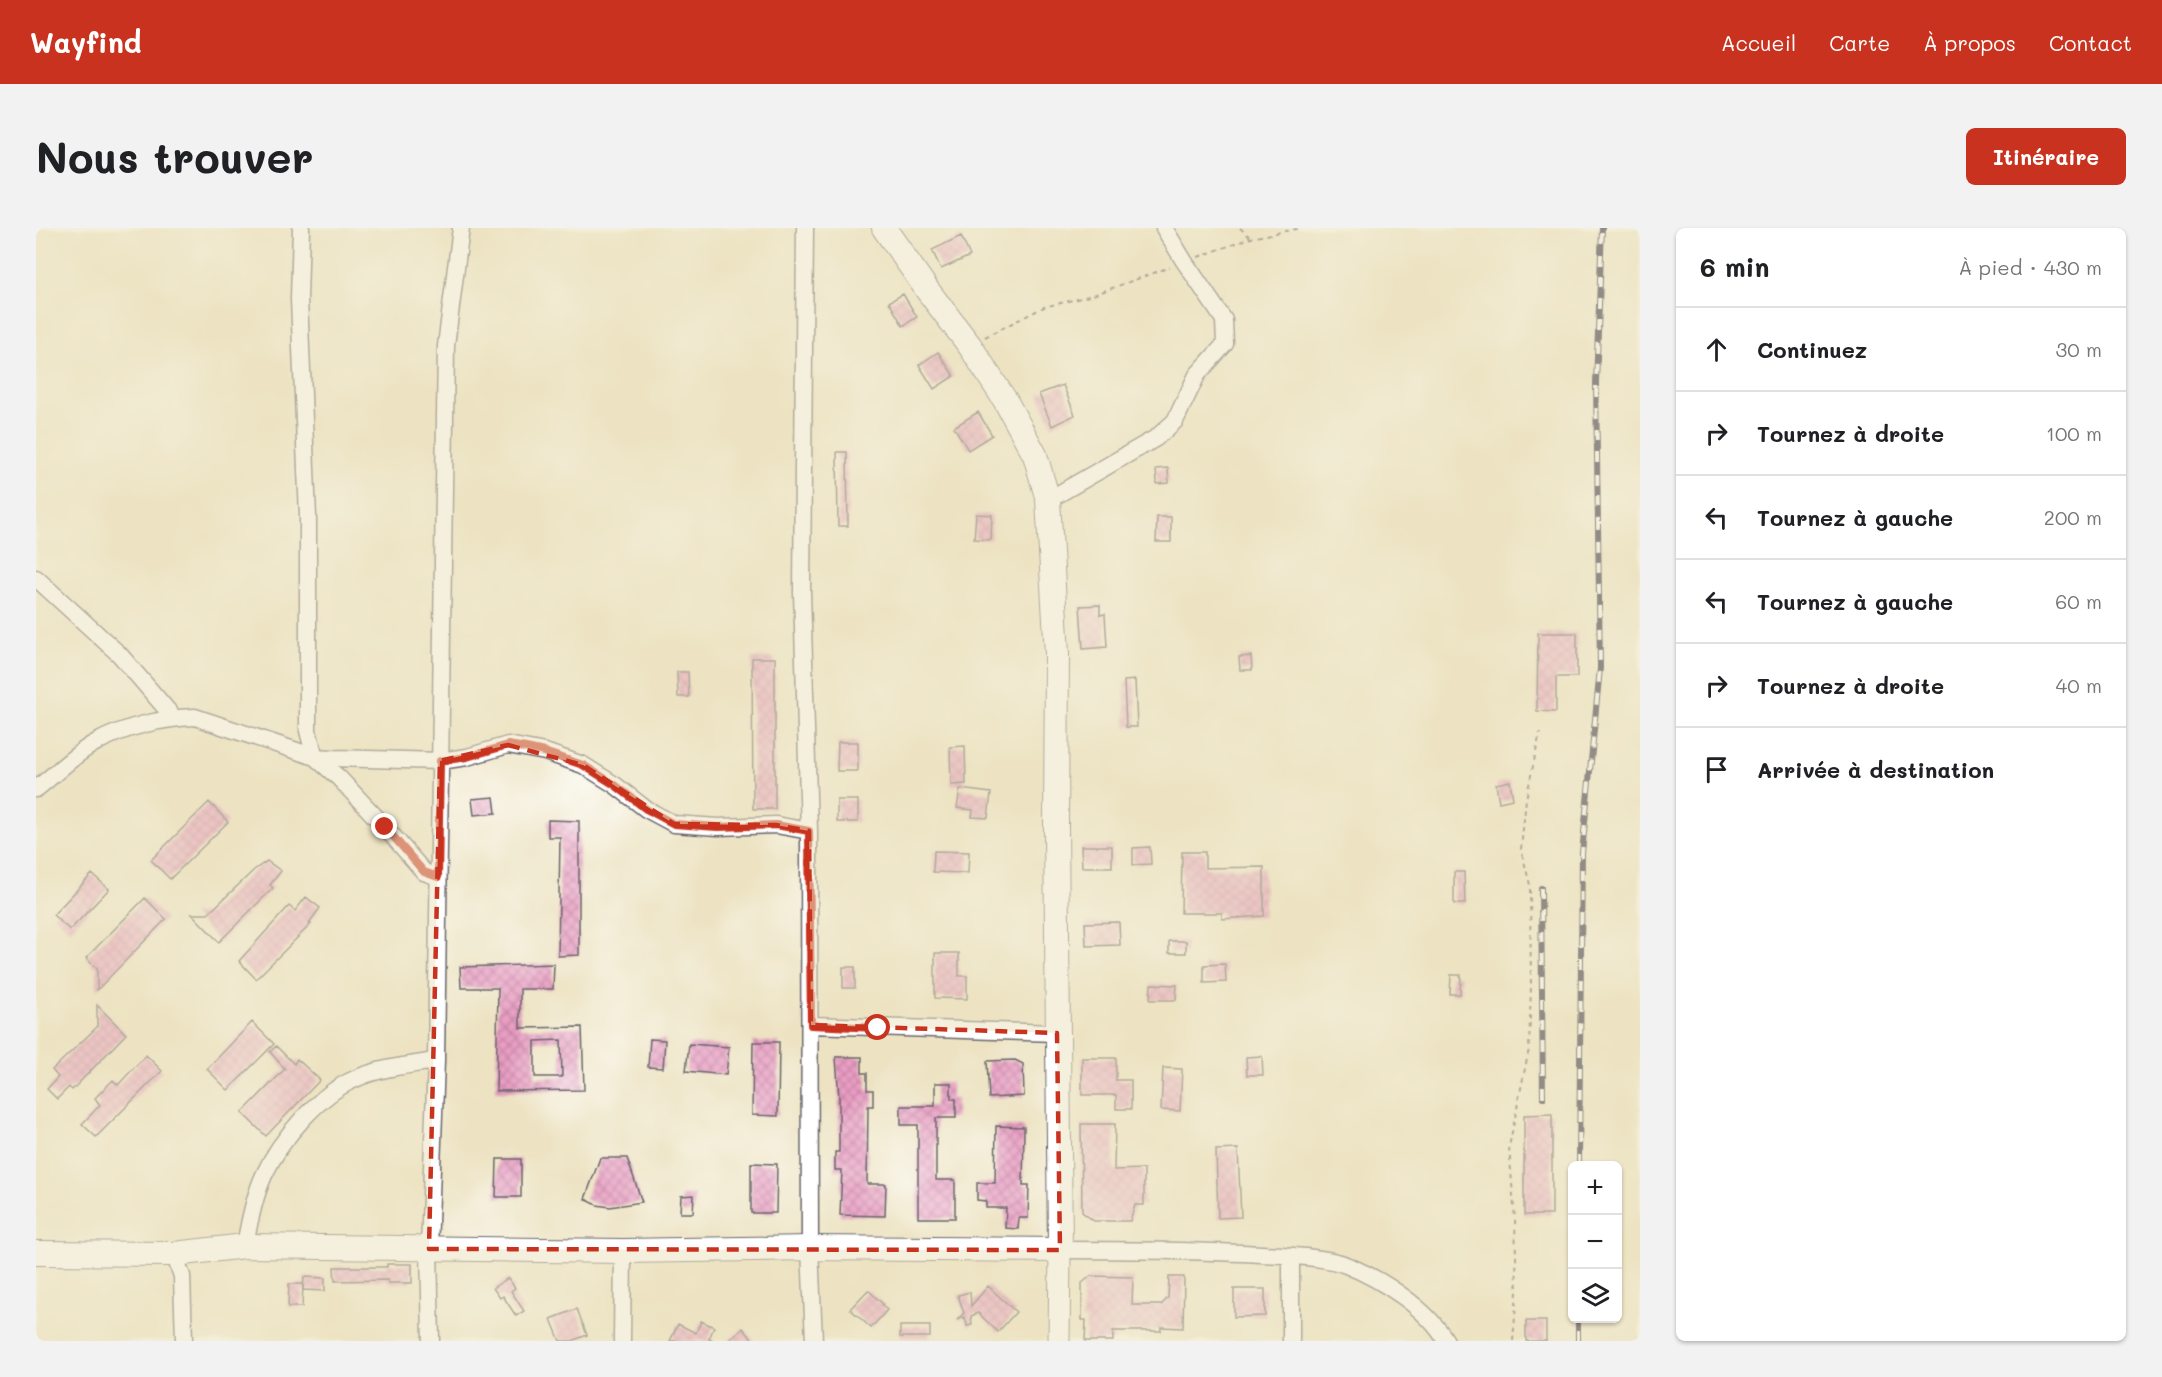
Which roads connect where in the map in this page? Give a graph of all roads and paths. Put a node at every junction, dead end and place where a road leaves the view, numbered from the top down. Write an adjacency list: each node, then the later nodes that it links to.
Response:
1 (301, 228): 15 (street)
2 (461, 228): 16 (street)
3 (805, 228): 18 (street)
4 (884, 228): 10 (highway)
5 (1164, 228): 9 (street)
6 (1240, 228): 8 (path)
7 (1301, 228): 8 (path)
8 (1251, 238): 9 (path)
9 (1184, 261): 10 (path); 11 (street)
10 (970, 346): 11 (highway)
11 (1048, 500): 21 (highway)
12 (36, 578): 13 (street)
13 (174, 718): 15 (street); 17 (street)
14 (1540, 733): 38 (path)
15 (315, 756): 16 (street); 19 (street)
16 (440, 761): 18 (street); 19 (street)
17 (36, 789)
18 (809, 831): 20 (street)
19 (438, 877): 22 (street)
20 (811, 1025): 21 (street); 24 (street)
21 (1057, 1033): 26 (highway)
22 (436, 1061): 23 (street); 25 (street)
23 (245, 1246): 25 (highway); 29 (highway)
24 (810, 1248): 26 (highway); 27 (highway); 34 (street)
25 (429, 1249): 27 (highway); 32 (street)
26 (1060, 1250): 30 (street); 35 (main road)
27 (623, 1251): 33 (street)
28 (36, 1252): 29 (highway)
29 (174, 1254): 31 (street)
30 (1291, 1256): 36 (street); 37 (street)
31 (184, 1341)
32 (431, 1341)
33 (622, 1341)
34 (814, 1341)
35 (1059, 1341)
36 (1292, 1341)
37 (1446, 1341)
38 (1513, 1341)

